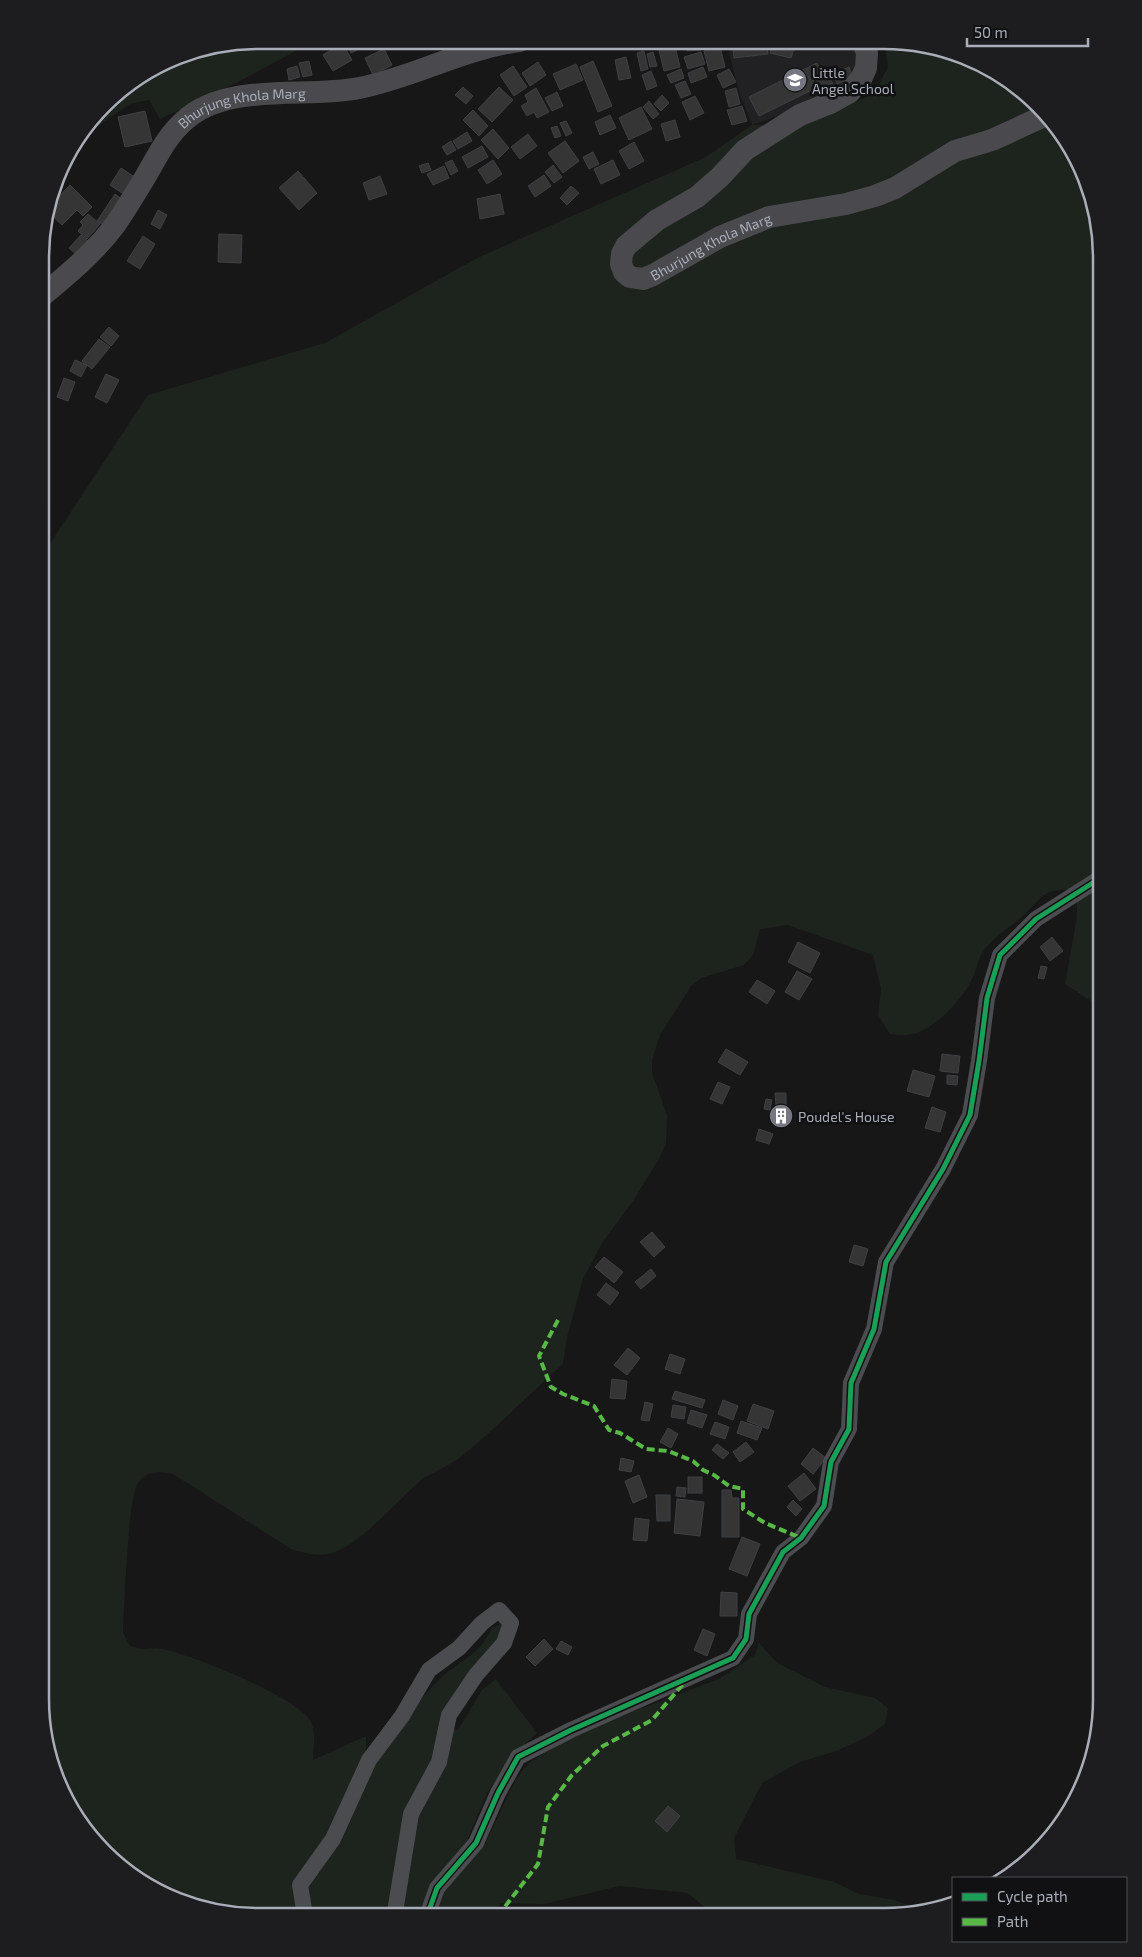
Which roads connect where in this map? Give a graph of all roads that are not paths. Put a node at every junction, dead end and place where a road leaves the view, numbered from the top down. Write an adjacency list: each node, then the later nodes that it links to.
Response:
1 (481, 49): 4 (main road, Bhurjung Khola Marg)
2 (866, 49): 3 (main road, Bhurjung Khola Marg)
3 (1039, 118)
4 (49, 290)
5 (1093, 883): 8 (street)
6 (304, 1908): 7 (street)
7 (396, 1908)
8 (430, 1908)

